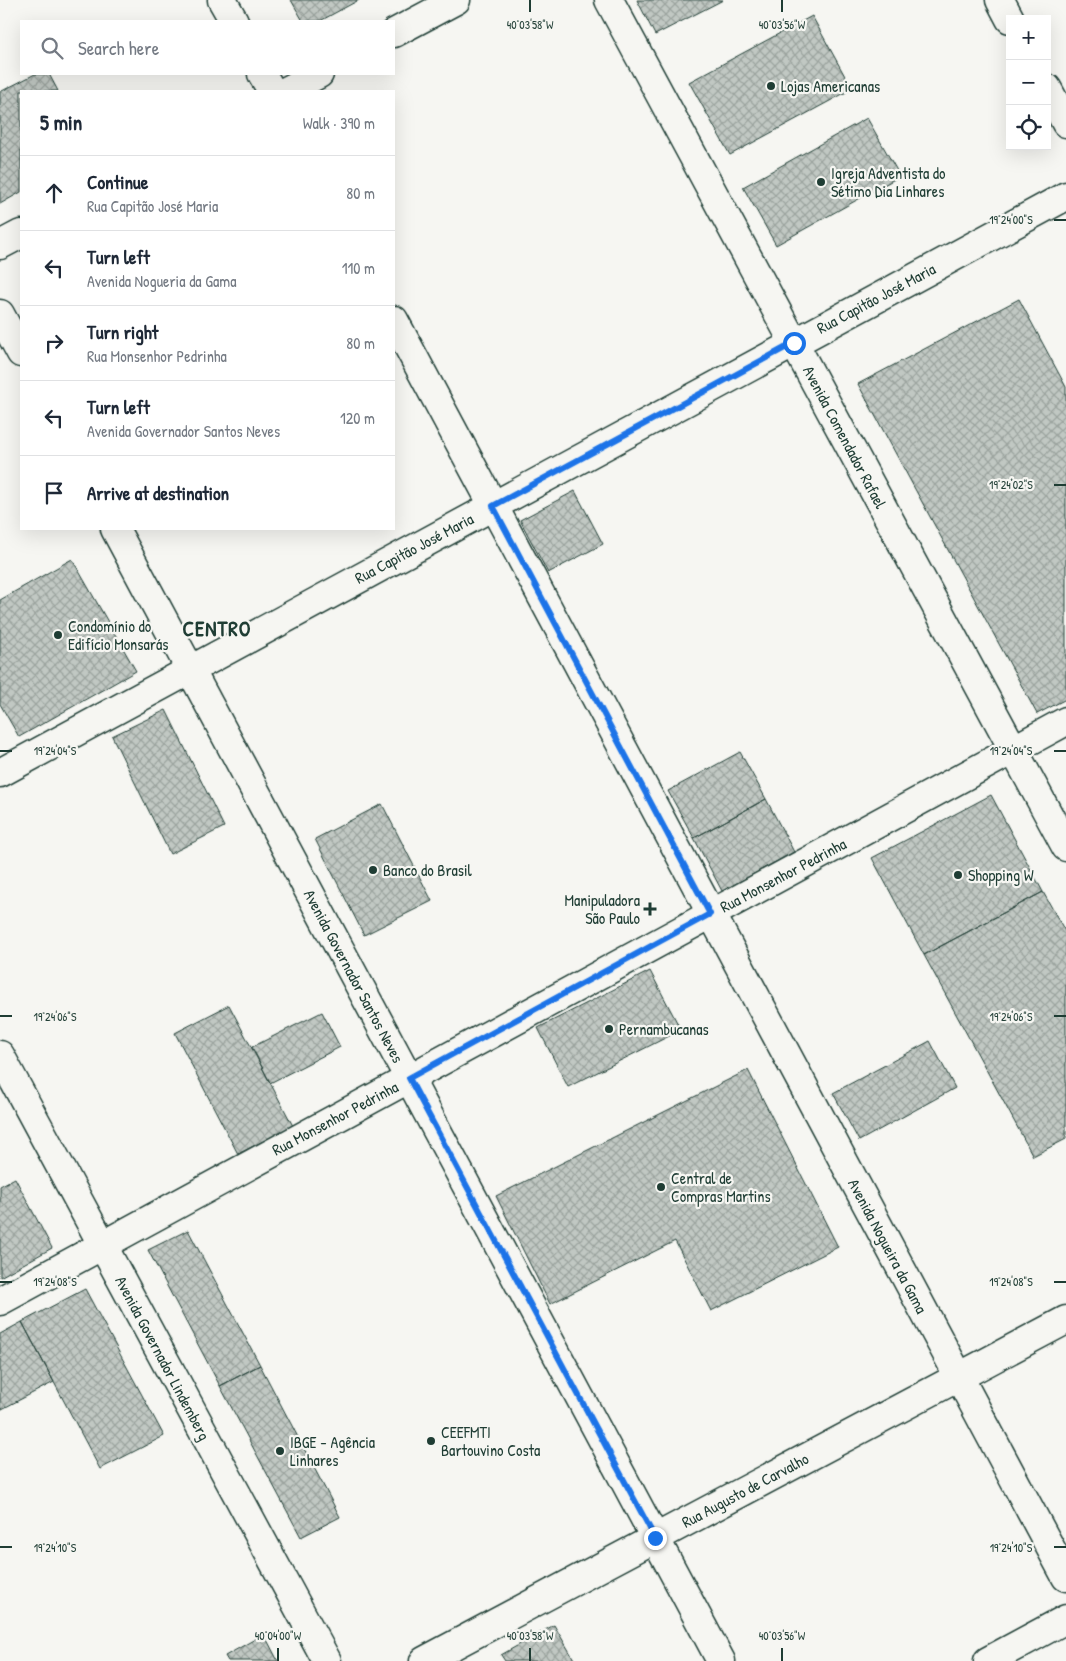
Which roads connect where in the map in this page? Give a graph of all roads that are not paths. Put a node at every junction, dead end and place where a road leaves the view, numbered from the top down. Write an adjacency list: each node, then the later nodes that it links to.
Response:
1 (222, 0): 6 (street)
2 (456, 0): 7 (street)
3 (609, 0): 19 (street, Avenida Comendador Rafael)
4 (1000, 0): 5 (street)
5 (1008, 15)
6 (233, 20)
7 (395, 32)
8 (263, 75): 10 (street)
9 (316, 75): 11 (street)
10 (271, 90)
11 (288, 90)
12 (1051, 95): 13 (street)
13 (1066, 123)
14 (1066, 196): 19 (street, Rua Capitão José Maria)
15 (20, 235): 16 (street)
16 (0, 245)
17 (0, 314): 20 (street)
18 (395, 322): 21 (street, Avenida Nogueira da Gama)
19 (794, 343): 21 (street, Rua Capitão José Maria); 25 (street, Avenida Comendador Rafael)
20 (20, 352)
21 (493, 506): 23 (street, Rua Capitão José Maria); 28 (street, Avenida Nogueira da Gama)
22 (116, 530): 23 (street, Avenida Governador Santos Neves)
23 (190, 670): 26 (street, Rua Capitão José Maria); 30 (street, Avenida Governador Santos Neves)
24 (1066, 721): 25 (street, Rua Monsenhor Pedrinha)
25 (1014, 750): 27 (street, Avenida Comendador Rafael); 28 (street, Rua Monsenhor Pedrinha)
26 (0, 773)
27 (1066, 847)
28 (710, 914): 30 (street, Rua Monsenhor Pedrinha); 34 (street, Avenida Nogueira da Gama)
29 (0, 1055): 31 (street, Avenida Governador Lindemberg)
30 (409, 1078): 31 (street, Rua Monsenhor Pedrinha); 35 (street, Avenida Governador Santos Neves)
31 (102, 1244): 32 (street, Rua Monsenhor Pedrinha); 38 (street, Avenida Governador Lindemberg)
32 (0, 1301)
33 (1066, 1320): 34 (street, Rua Augusto de Carvalho)
34 (959, 1377): 35 (street, Rua Augusto de Carvalho); 36 (street, Avenida Nogueira da Gama)
35 (655, 1538): 39 (street, Rua Augusto de Carvalho); 40 (street, Avenida Governador Santos Neves)
36 (1066, 1577)
37 (1066, 1619): 41 (street)
38 (327, 1661)
39 (424, 1661)
40 (720, 1661)
41 (988, 1661)

